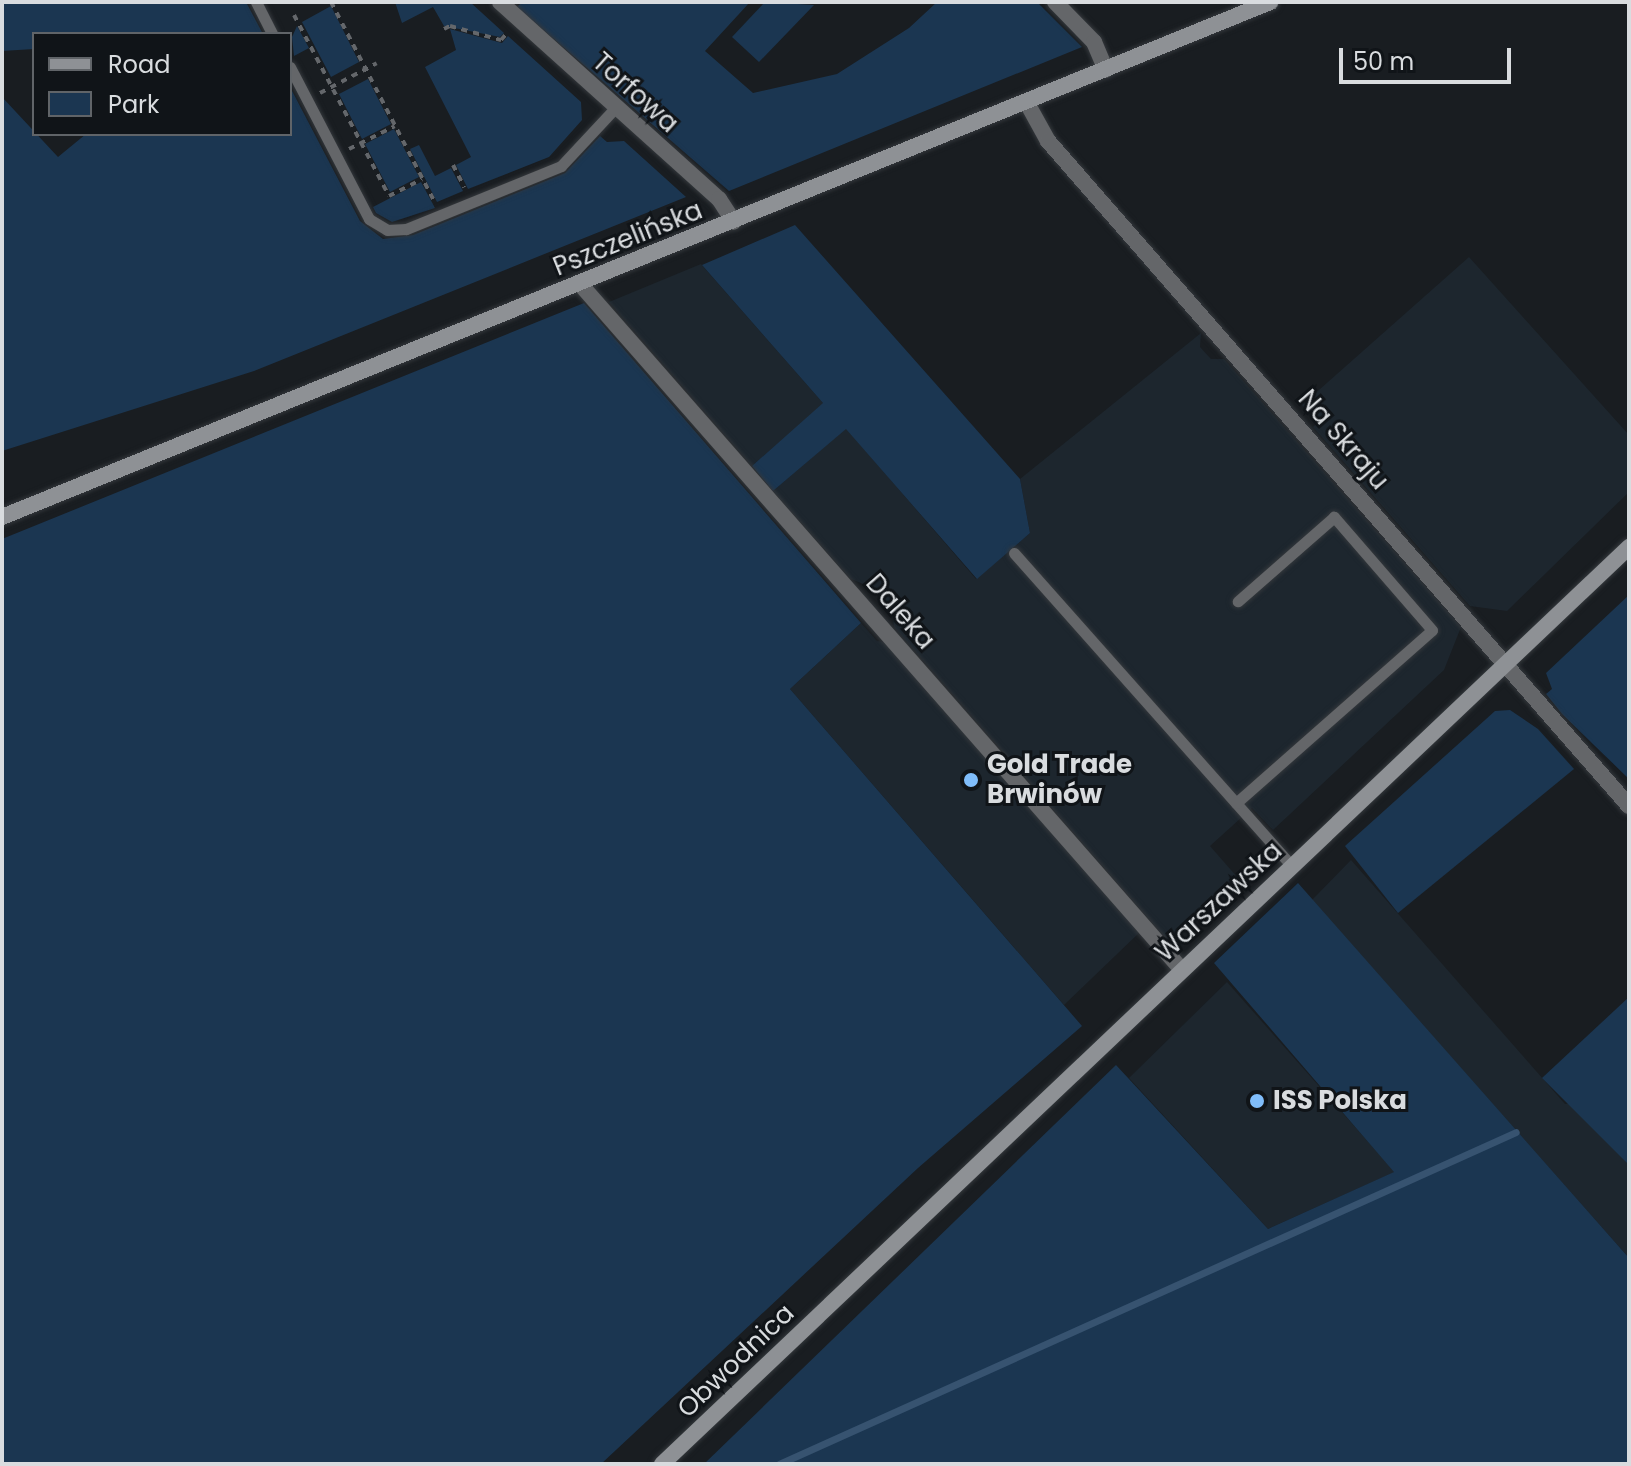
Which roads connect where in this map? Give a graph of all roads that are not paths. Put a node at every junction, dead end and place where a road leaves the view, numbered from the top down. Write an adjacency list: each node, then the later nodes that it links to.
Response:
1 (256, 2): 5 (lane)
2 (500, 2): 9 (street, Torfowa)
3 (1055, 2): 6 (street)
4 (1270, 2): 6 (main road, Pszczelińska)
5 (271, 32)
6 (1106, 70): 8 (main road, Pszczelińska)
7 (292, 71): 9 (lane)
8 (1027, 103): 10 (main road, Pszczelińska); 16 (street, Na Skraju)
9 (615, 108): 10 (street, Torfowa)
10 (734, 222): 11 (main road, Pszczelińska)
11 (581, 285): 12 (main road, Pszczelińska); 20 (street, Daleka)
12 (2, 517)
13 (1629, 547): 16 (main road, Warszawska)
14 (1014, 553): 17 (lane)
15 (1238, 601): 17 (lane)
16 (1507, 663): 18 (street, Na Skraju); 19 (main road, Warszawska)
17 (1236, 803): 19 (lane)
18 (1629, 806)
19 (1292, 866): 20 (main road, Warszawska)
20 (1182, 970): 21 (main road, Warszawska)
21 (843, 1292): 22 (main road, Obwodnica)
22 (662, 1464)

